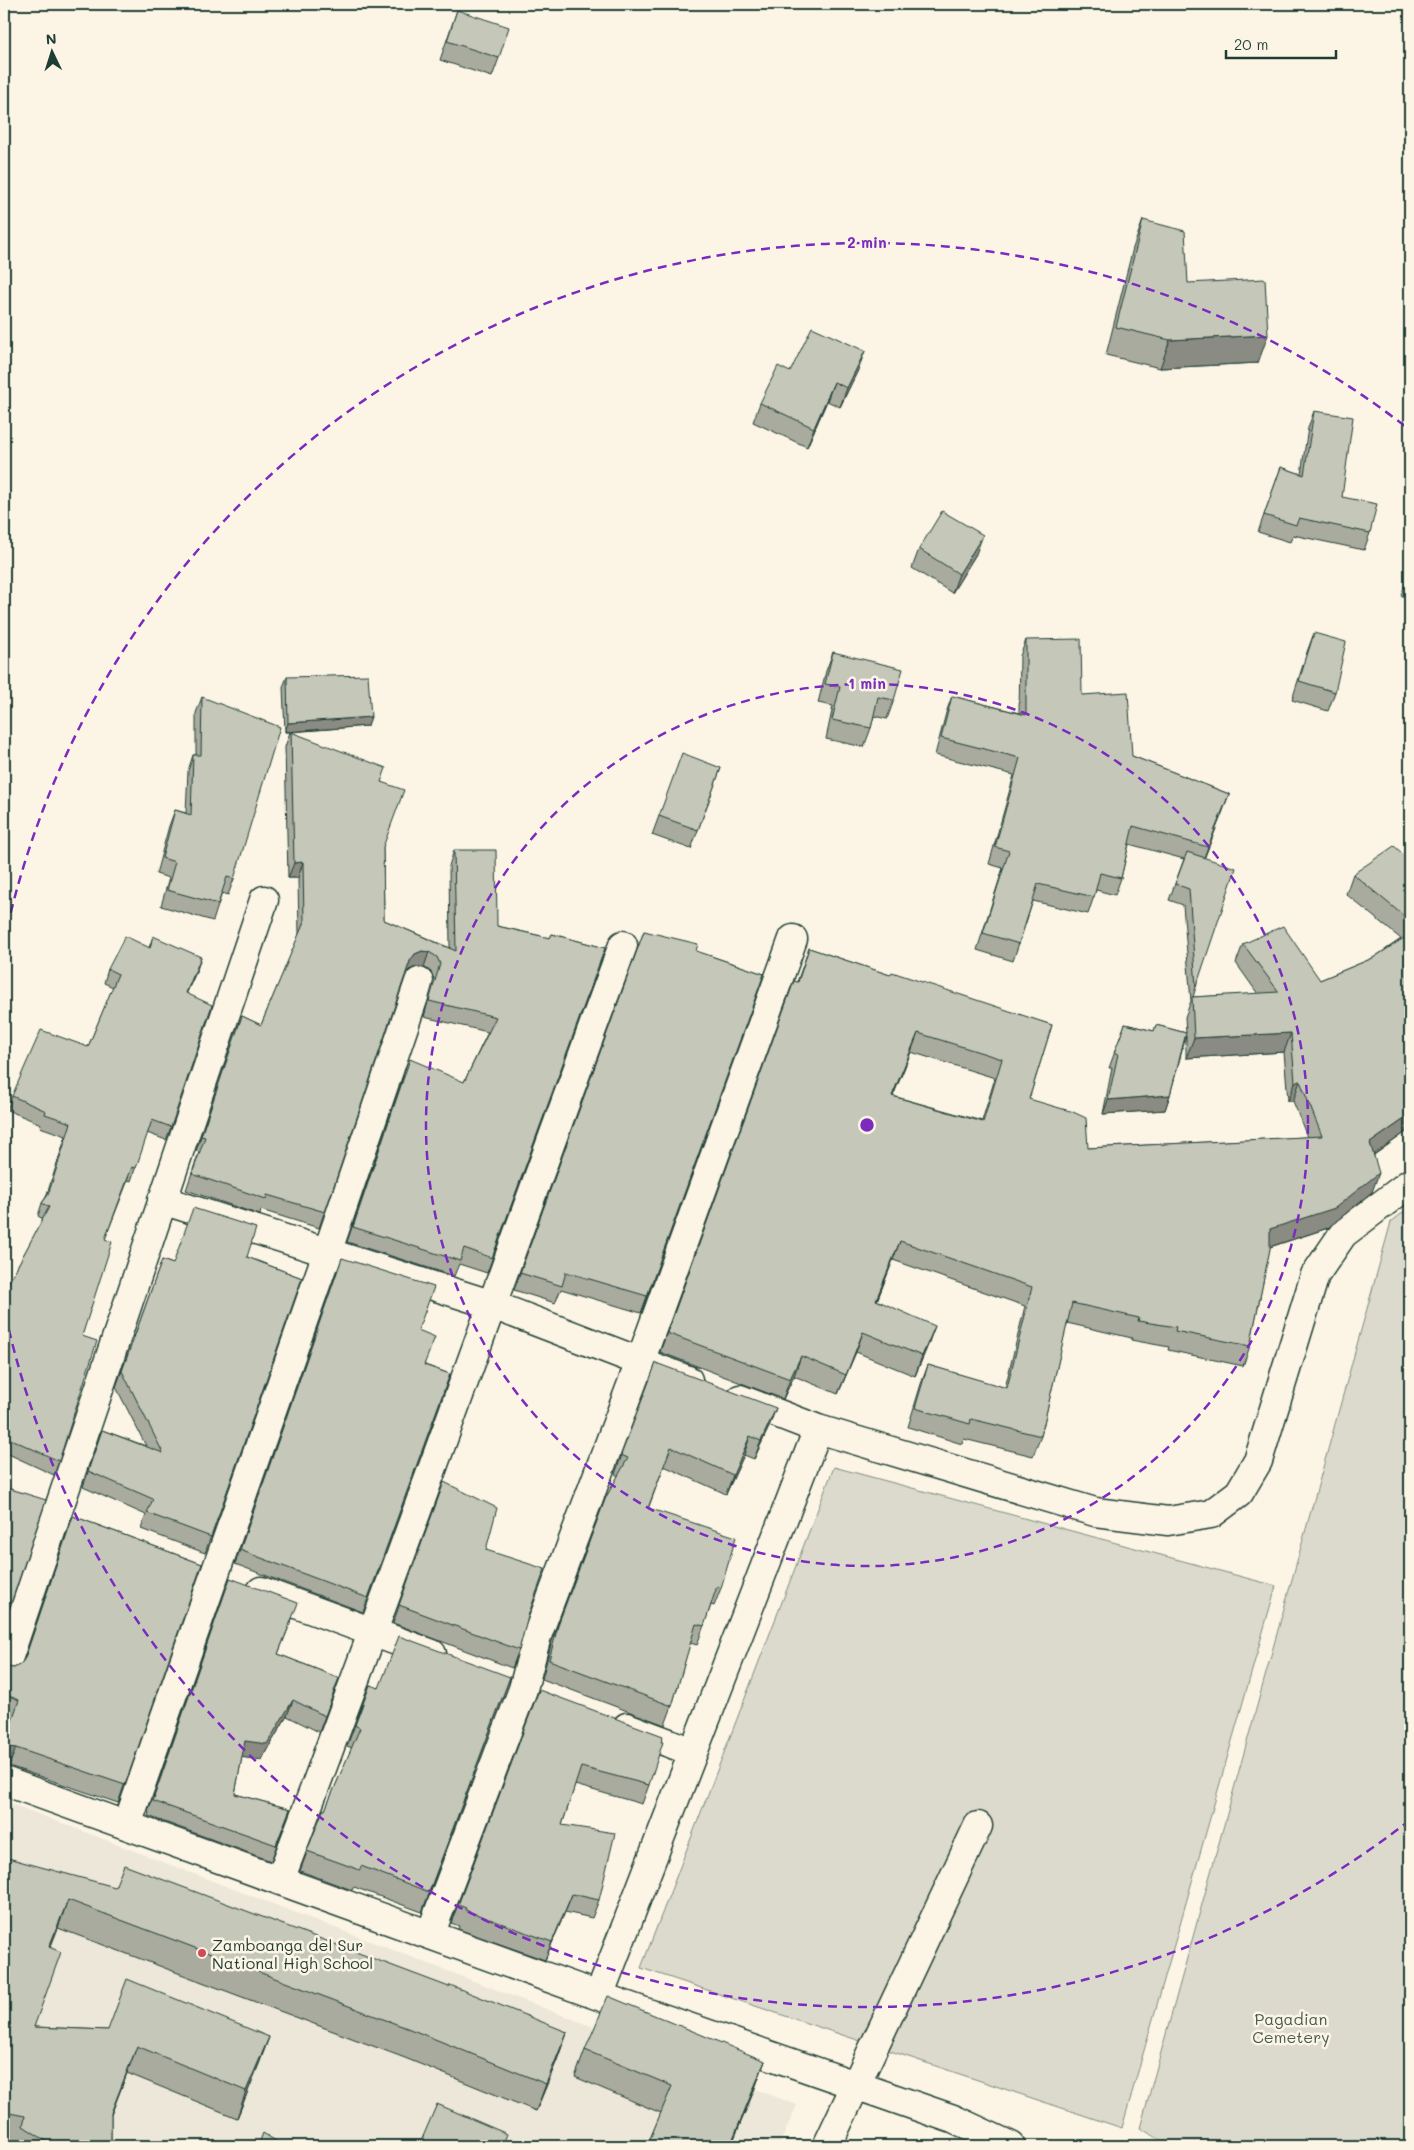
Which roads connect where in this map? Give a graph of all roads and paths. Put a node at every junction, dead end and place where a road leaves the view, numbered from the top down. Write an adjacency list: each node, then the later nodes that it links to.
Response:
1 (264, 900): 6 (street)
2 (793, 939): 9 (street)
3 (623, 945): 8 (street)
4 (419, 982): 7 (street)
5 (1410, 1183): 10 (street)
6 (162, 1200): 7 (street); 11 (street)
7 (327, 1253): 8 (street); 14 (street)
8 (490, 1304): 9 (street); 15 (street)
9 (640, 1362): 10 (street); 19 (street)
10 (818, 1429): 22 (street)
11 (56, 1514): 12 (street); 17 (street)
12 (83, 1524)
13 (189, 1564): 14 (street)
14 (216, 1574): 15 (street); 24 (street)
15 (374, 1633): 16 (street); 26 (street)
16 (458, 1664)
17 (4, 1671)
18 (495, 1678): 19 (street)
19 (523, 1689): 20 (street); 27 (street)
20 (550, 1699)
21 (604, 1719): 22 (street)
22 (694, 1752): 28 (street)
23 (4, 1781): 24 (street)
24 (126, 1825): 26 (street)
25 (978, 1826): 29 (street)
26 (280, 1880): 27 (street)
27 (430, 1935): 28 (street)
28 (599, 1996): 29 (street)
29 (855, 2085): 30 (street); 31 (street)
30 (827, 2146)
31 (1010, 2146)

